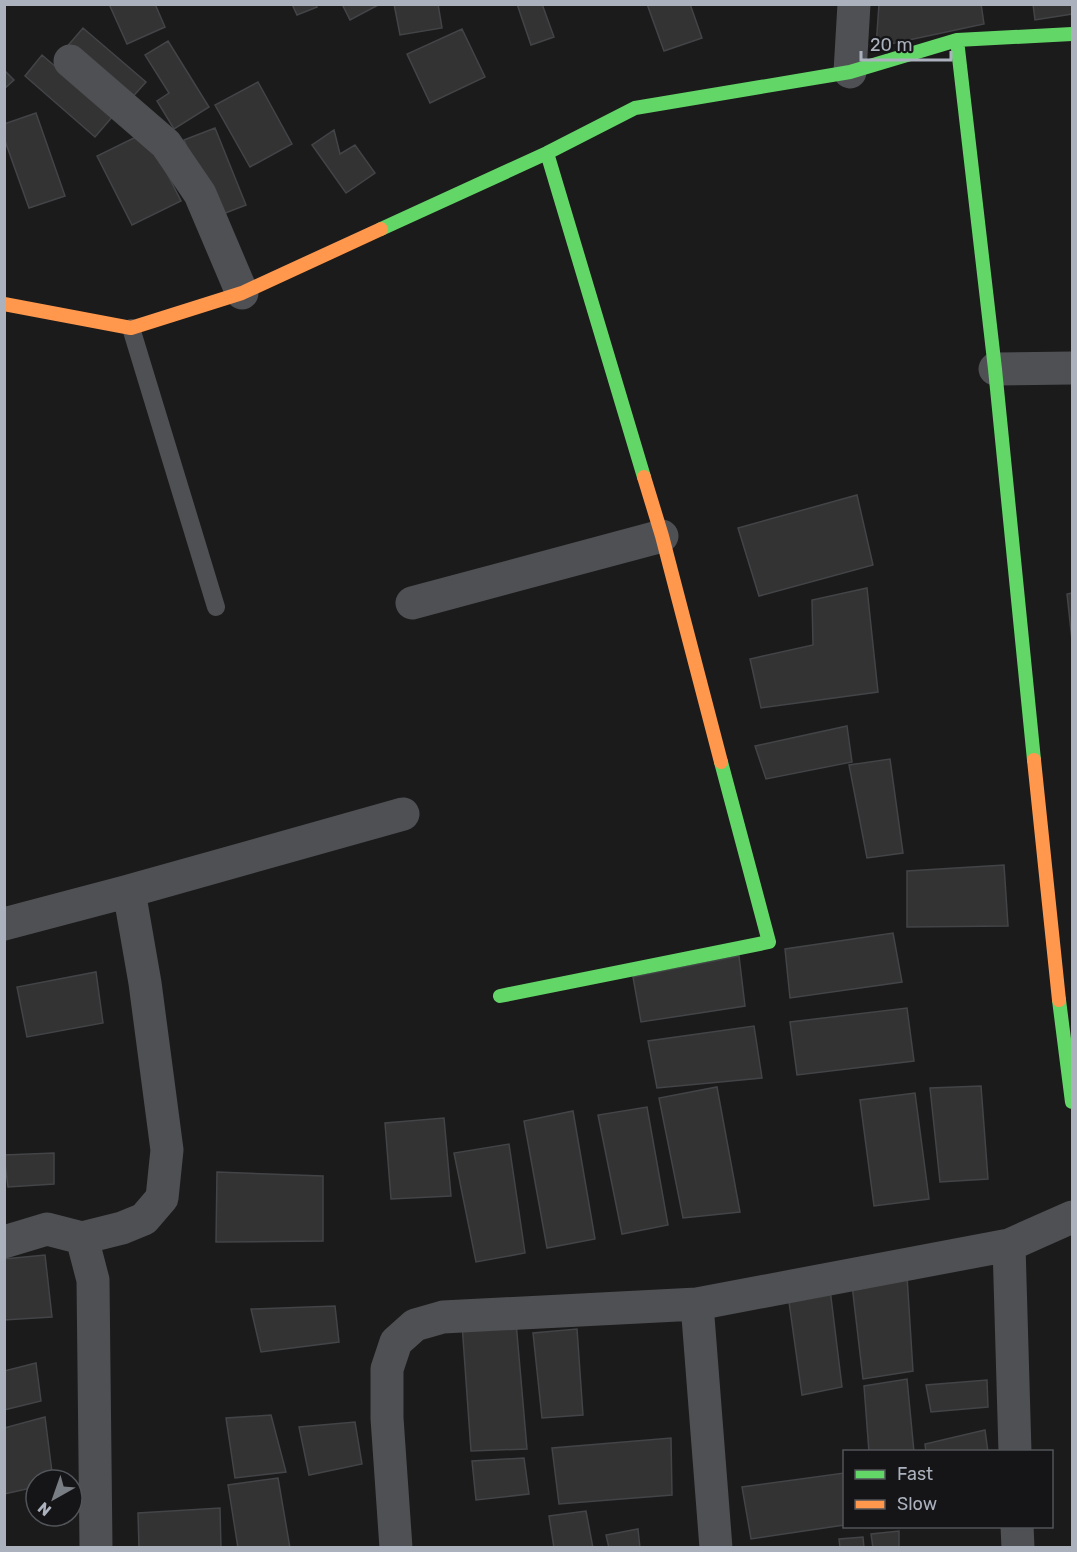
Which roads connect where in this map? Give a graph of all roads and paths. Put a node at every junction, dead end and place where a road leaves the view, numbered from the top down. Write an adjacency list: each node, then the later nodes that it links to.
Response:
1 (854, 4): 5 (street)
2 (1072, 34): 3 (street)
3 (957, 40): 5 (street); 11 (street)
4 (70, 61): 7 (street)
5 (850, 72): 6 (street)
6 (547, 153): 7 (street); 12 (street)
7 (242, 293): 9 (street)
8 (4, 304): 9 (street)
9 (131, 328): 14 (lane)
10 (1072, 368): 11 (street)
11 (995, 369): 19 (street)
12 (662, 536): 13 (street); 18 (street)
13 (412, 603)
14 (216, 607)
15 (403, 814): 16 (street)
16 (129, 891): 17 (street); 21 (street)
17 (4, 924)
18 (500, 996)
19 (1072, 1102)
20 (1072, 1217): 23 (street)
21 (82, 1238): 22 (street); 27 (street)
22 (4, 1242)
23 (1009, 1245): 24 (street); 25 (street)
24 (697, 1304): 28 (street); 29 (street)
25 (1015, 1450)
26 (1017, 1528): 30 (street)
27 (96, 1548)
28 (396, 1548)
29 (716, 1548)
30 (1018, 1548)

